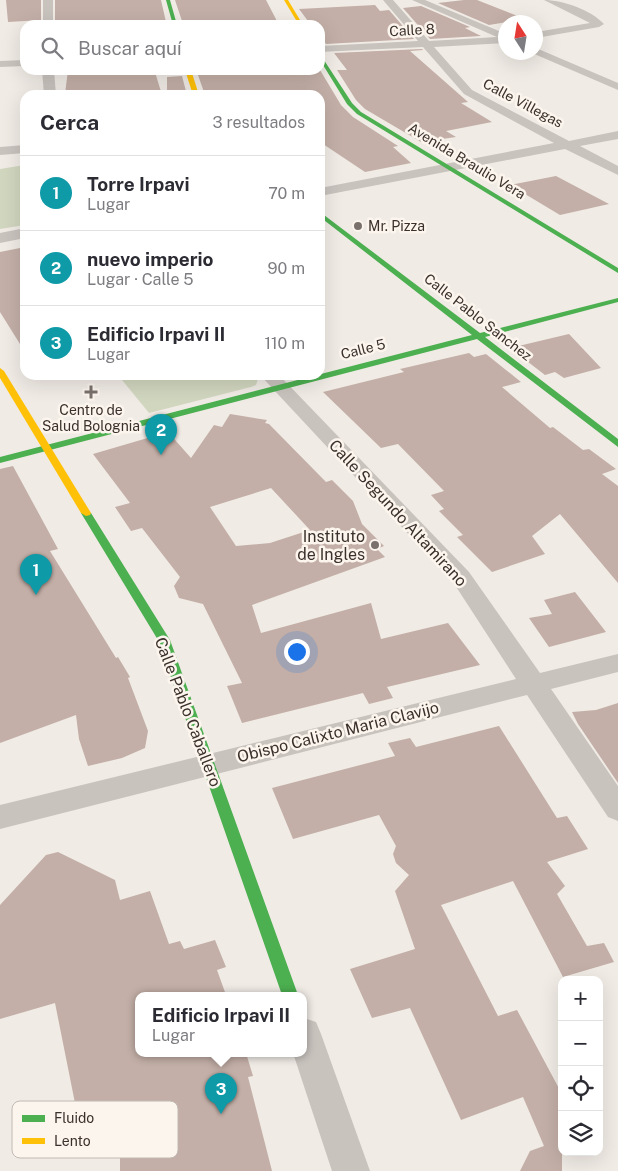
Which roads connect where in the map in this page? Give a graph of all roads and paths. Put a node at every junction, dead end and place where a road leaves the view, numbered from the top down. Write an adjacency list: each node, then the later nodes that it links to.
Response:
1 (48, 0): 7 (street)
2 (168, 0): 8 (main road)
3 (286, 0): 9 (main road)
4 (388, 0): 13 (street, Calle Villegas)
5 (416, 0): 11 (street)
6 (549, 0): 10 (street)
7 (48, 20)
8 (174, 20)
9 (298, 20)
10 (543, 34)
11 (498, 35)
12 (498, 39): 13 (street, Calle 8)
13 (426, 44): 14 (street, Calle 8); 25 (street, Calle Villegas)
14 (325, 49)
15 (543, 54): 21 (street)
16 (20, 63): 17 (street)
17 (0, 64)
18 (325, 64): 28 (main road, Avenida Braulio Vera)
19 (48, 75): 22 (street)
20 (190, 75): 23 (main road)
21 (618, 87)
22 (50, 90)
23 (194, 90)
24 (618, 135): 25 (street)
25 (567, 145): 28 (street); 29 (street, Calle Villegas)
26 (20, 149): 27 (street)
27 (0, 151)
28 (449, 168): 30 (street); 34 (main road, Avenida Braulio Vera)
29 (618, 171)
30 (325, 191)
31 (325, 218): 36 (main road, Calle Pablo Sanchez)
32 (20, 234): 33 (street)
33 (0, 238)
34 (618, 270)
35 (618, 300): 36 (main road, Calle 5)
36 (478, 336): 37 (main road, Calle 5); 40 (main road, Calle Pablo Sanchez)
37 (325, 369)
38 (0, 371): 41 (main road, Calle Pablo Caballero)
39 (274, 380): 41 (main road, Calle 5); 44 (street, Calle Segundo Altamirano)
40 (618, 444)
41 (46, 448): 42 (main road, Calle 5); 45 (main road, Calle Pablo Caballero)
42 (0, 460)
43 (618, 663): 44 (street, Obispo Calixto Maria Clavijo)
44 (533, 684): 45 (street, Obispo Calixto Maria Clavijo); 46 (street, Calle Segundo Altamirano)
45 (209, 764): 47 (street, Obispo Calixto Maria Clavijo); 48 (main road, Calle Pablo Caballero)
46 (618, 809)
47 (0, 816)
48 (289, 992)
49 (307, 1043): 50 (street)
50 (352, 1171)

